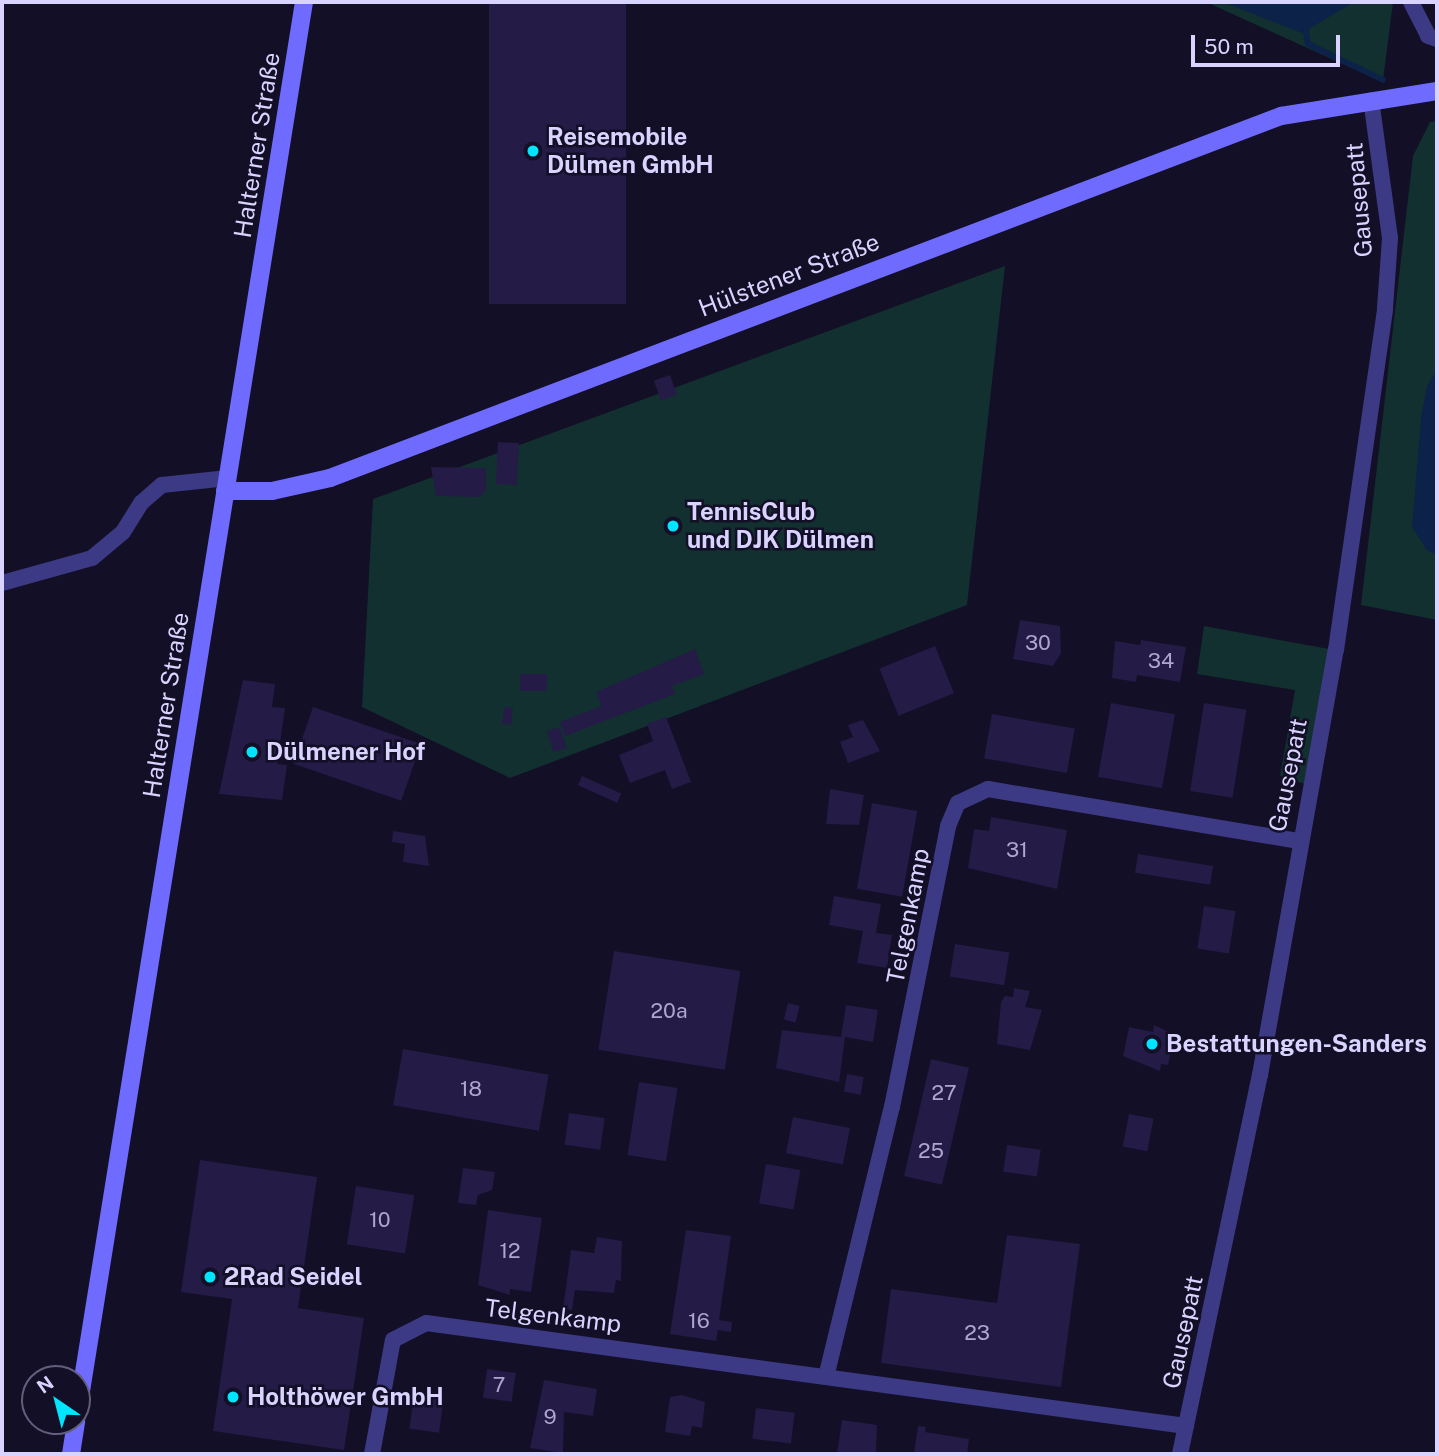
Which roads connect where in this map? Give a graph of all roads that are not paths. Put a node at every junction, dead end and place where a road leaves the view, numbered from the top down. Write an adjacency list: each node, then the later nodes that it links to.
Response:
1 (304, 2): 6 (main road, Halterner Straße)
2 (1411, 2): 3 (street)
3 (1433, 37)
4 (1437, 90): 5 (main road, Hülstener Straße)
5 (1371, 100): 6 (main road, Hülstener Straße); 8 (street, Gausepatt)
6 (227, 485): 7 (street, Hülstener Straße); 9 (main road, Halterner Straße)
7 (2, 583)
8 (1298, 841): 10 (street, Telgenkamp); 11 (street, Gausepatt)
9 (86, 1365)
10 (826, 1377): 11 (street, Telgenkamp); 14 (street, Telgenkamp)
11 (1186, 1426): 15 (street, Gausepatt)
12 (74, 1435): 13 (main road, Halterner Straße)
13 (71, 1454)
14 (372, 1454)
15 (1180, 1454)

